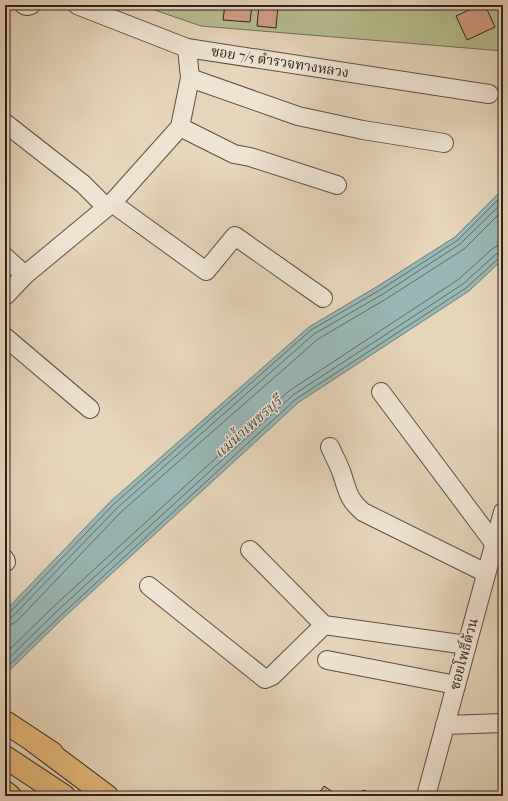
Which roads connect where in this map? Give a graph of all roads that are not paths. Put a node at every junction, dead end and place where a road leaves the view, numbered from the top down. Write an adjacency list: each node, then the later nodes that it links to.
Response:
1 (24, 5): 2 (street)
2 (31, 5)
3 (77, 5): 4 (street, ซอย 7/5 ตำรวจทางหลวง)
4 (187, 48): 5 (street); 6 (street, ซอย 7/5 ตำรวจทางหลวง)
5 (190, 78): 8 (street); 9 (street)
6 (489, 94)
7 (5, 123): 11 (street)
8 (180, 127): 10 (street); 11 (street)
9 (444, 143)
10 (337, 185)
11 (109, 205): 13 (street); 15 (street)
12 (5, 257): 13 (street)
13 (25, 275): 14 (street)
14 (5, 296)
15 (322, 298)
16 (5, 337): 18 (street)
17 (381, 392): 21 (street)
18 (90, 409)
19 (330, 447): 23 (street)
20 (503, 512): 21 (street, ซอยโพธิ์ด้วน)
21 (497, 547): 23 (street, ซอยโพธิ์ด้วน)
22 (250, 550): 25 (street)
23 (486, 573): 26 (street, ซอยโพธิ์ด้วน)
24 (149, 586): 25 (street)
25 (324, 625): 26 (street)
26 (467, 645): 28 (street, ซอยโพธิ์ด้วน)
27 (327, 660): 28 (street)
28 (456, 685): 31 (street, ซอยโพธิ์ด้วน)
29 (5, 722): 32 (main road)
30 (503, 723): 31 (street)
31 (445, 724): 39 (street, ซอยโพธิ์ด้วน)
32 (36, 743): 37 (main road); 38 (main road)
33 (5, 757): 36 (main road)
34 (5, 792): 35 (main road)
35 (10, 796)
36 (64, 796)
37 (107, 796)
38 (117, 796)
39 (426, 796)

